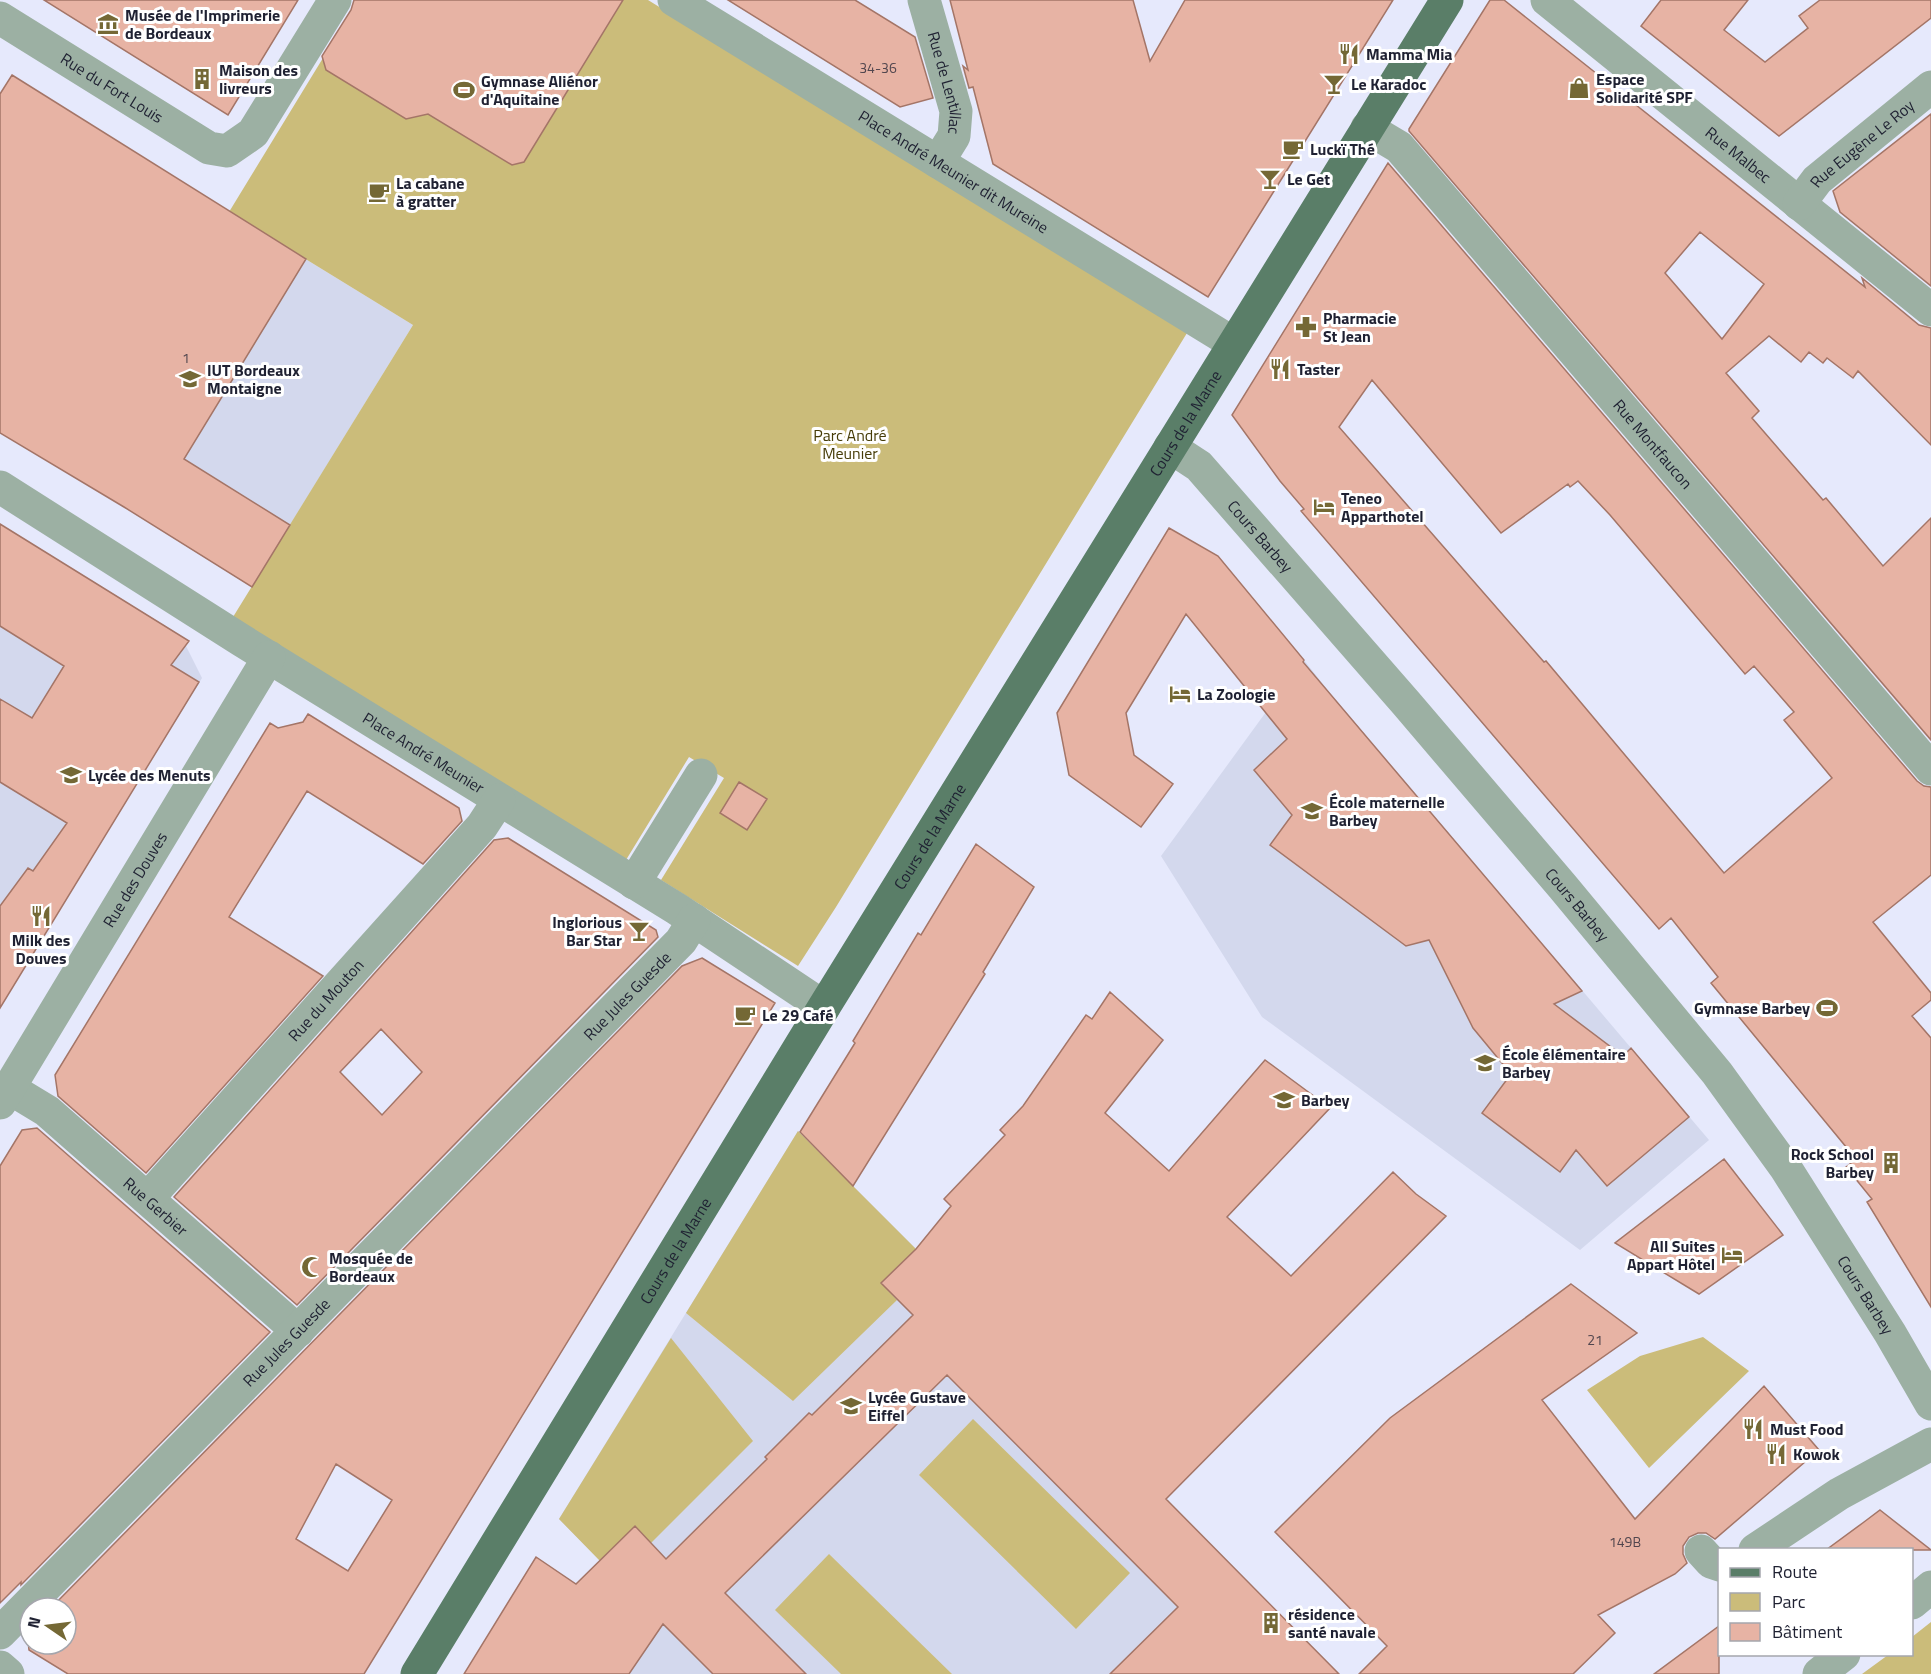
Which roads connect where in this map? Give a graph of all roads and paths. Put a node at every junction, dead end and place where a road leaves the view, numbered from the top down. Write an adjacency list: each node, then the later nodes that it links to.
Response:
1 (335, 0): 6 (street, Rue du Fort Louis)
2 (674, 0): 9 (street, Place André Meunier dit Mureine)
3 (924, 0): 9 (street, Rue de Lentillac)
4 (1447, 0): 8 (main road, Cours de la Marne)
5 (1547, 0): 10 (street, Rue Malbec)
6 (0, 18)
7 (1931, 87): 10 (street, Rue Eugène Le Roy)
8 (1367, 128): 12 (main road, Cours de la Marne); 16 (street, Rue Montfaucon)
9 (938, 162): 12 (street, Place André Meunier dit Mureine)
10 (1798, 204): 11 (street, Rue Malbec)
11 (1931, 310)
12 (1233, 343): 13 (main road, Cours de la Marne)
13 (1170, 447): 21 (main road, Cours de la Marne); 25 (street, Cours Barbey)
14 (11, 494): 15 (street, Place André Meunier)
15 (269, 657): 18 (street, Place André Meunier); 22 (street, Rue des Douves)
16 (1931, 769)
17 (701, 775): 19 (street)
18 (500, 800): 19 (street, Place André Meunier); 23 (street, Rue du Mouton)
19 (634, 883): 20 (street, Place André Meunier)
20 (694, 920): 21 (street, Place André Meunier); 24 (street, Rue Jules Guesde)
21 (824, 1007): 34 (main road, Cours de la Marne)
22 (5, 1095): 23 (street, Rue Gerbier)
23 (148, 1198): 24 (street, Rue Gerbier)
24 (298, 1331): 30 (street, Rue Jules Guesde)
25 (1931, 1404)
26 (1931, 1444): 27 (street)
27 (1758, 1548)
28 (1931, 1587): 29 (street)
29 (1913, 1601)
30 (0, 1633)
31 (1842, 1656): 35 (street)
32 (0, 1667): 33 (street)
33 (8, 1674)
34 (417, 1674)
35 (1819, 1674)

